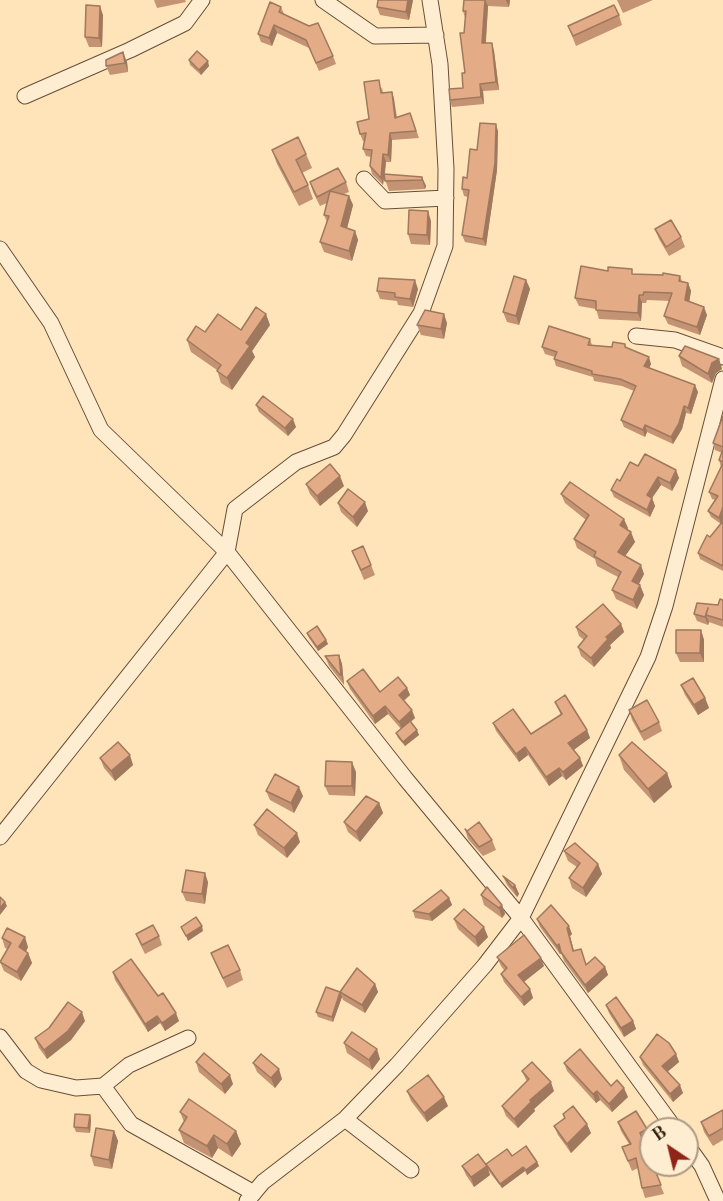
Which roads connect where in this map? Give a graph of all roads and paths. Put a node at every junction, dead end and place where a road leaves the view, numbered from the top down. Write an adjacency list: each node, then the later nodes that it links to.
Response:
1 (202, 0): 5 (street)
2 (323, 0): 4 (street)
3 (430, 0): 4 (street)
4 (436, 35): 7 (street)
5 (25, 96)
6 (364, 179): 7 (street)
7 (446, 198): 12 (street)
8 (0, 249): 12 (street)
9 (636, 336): 10 (street)
10 (723, 357)
11 (723, 379): 14 (street)
12 (227, 552): 13 (street); 14 (street)
13 (0, 837)
14 (520, 918): 18 (street); 19 (street)
15 (0, 1037): 17 (street)
16 (188, 1038): 17 (street)
17 (103, 1086): 22 (street)
18 (666, 1117)
19 (345, 1119): 21 (street); 22 (street)
20 (699, 1162): 23 (street)
21 (411, 1170)
22 (250, 1197)
23 (718, 1201)

